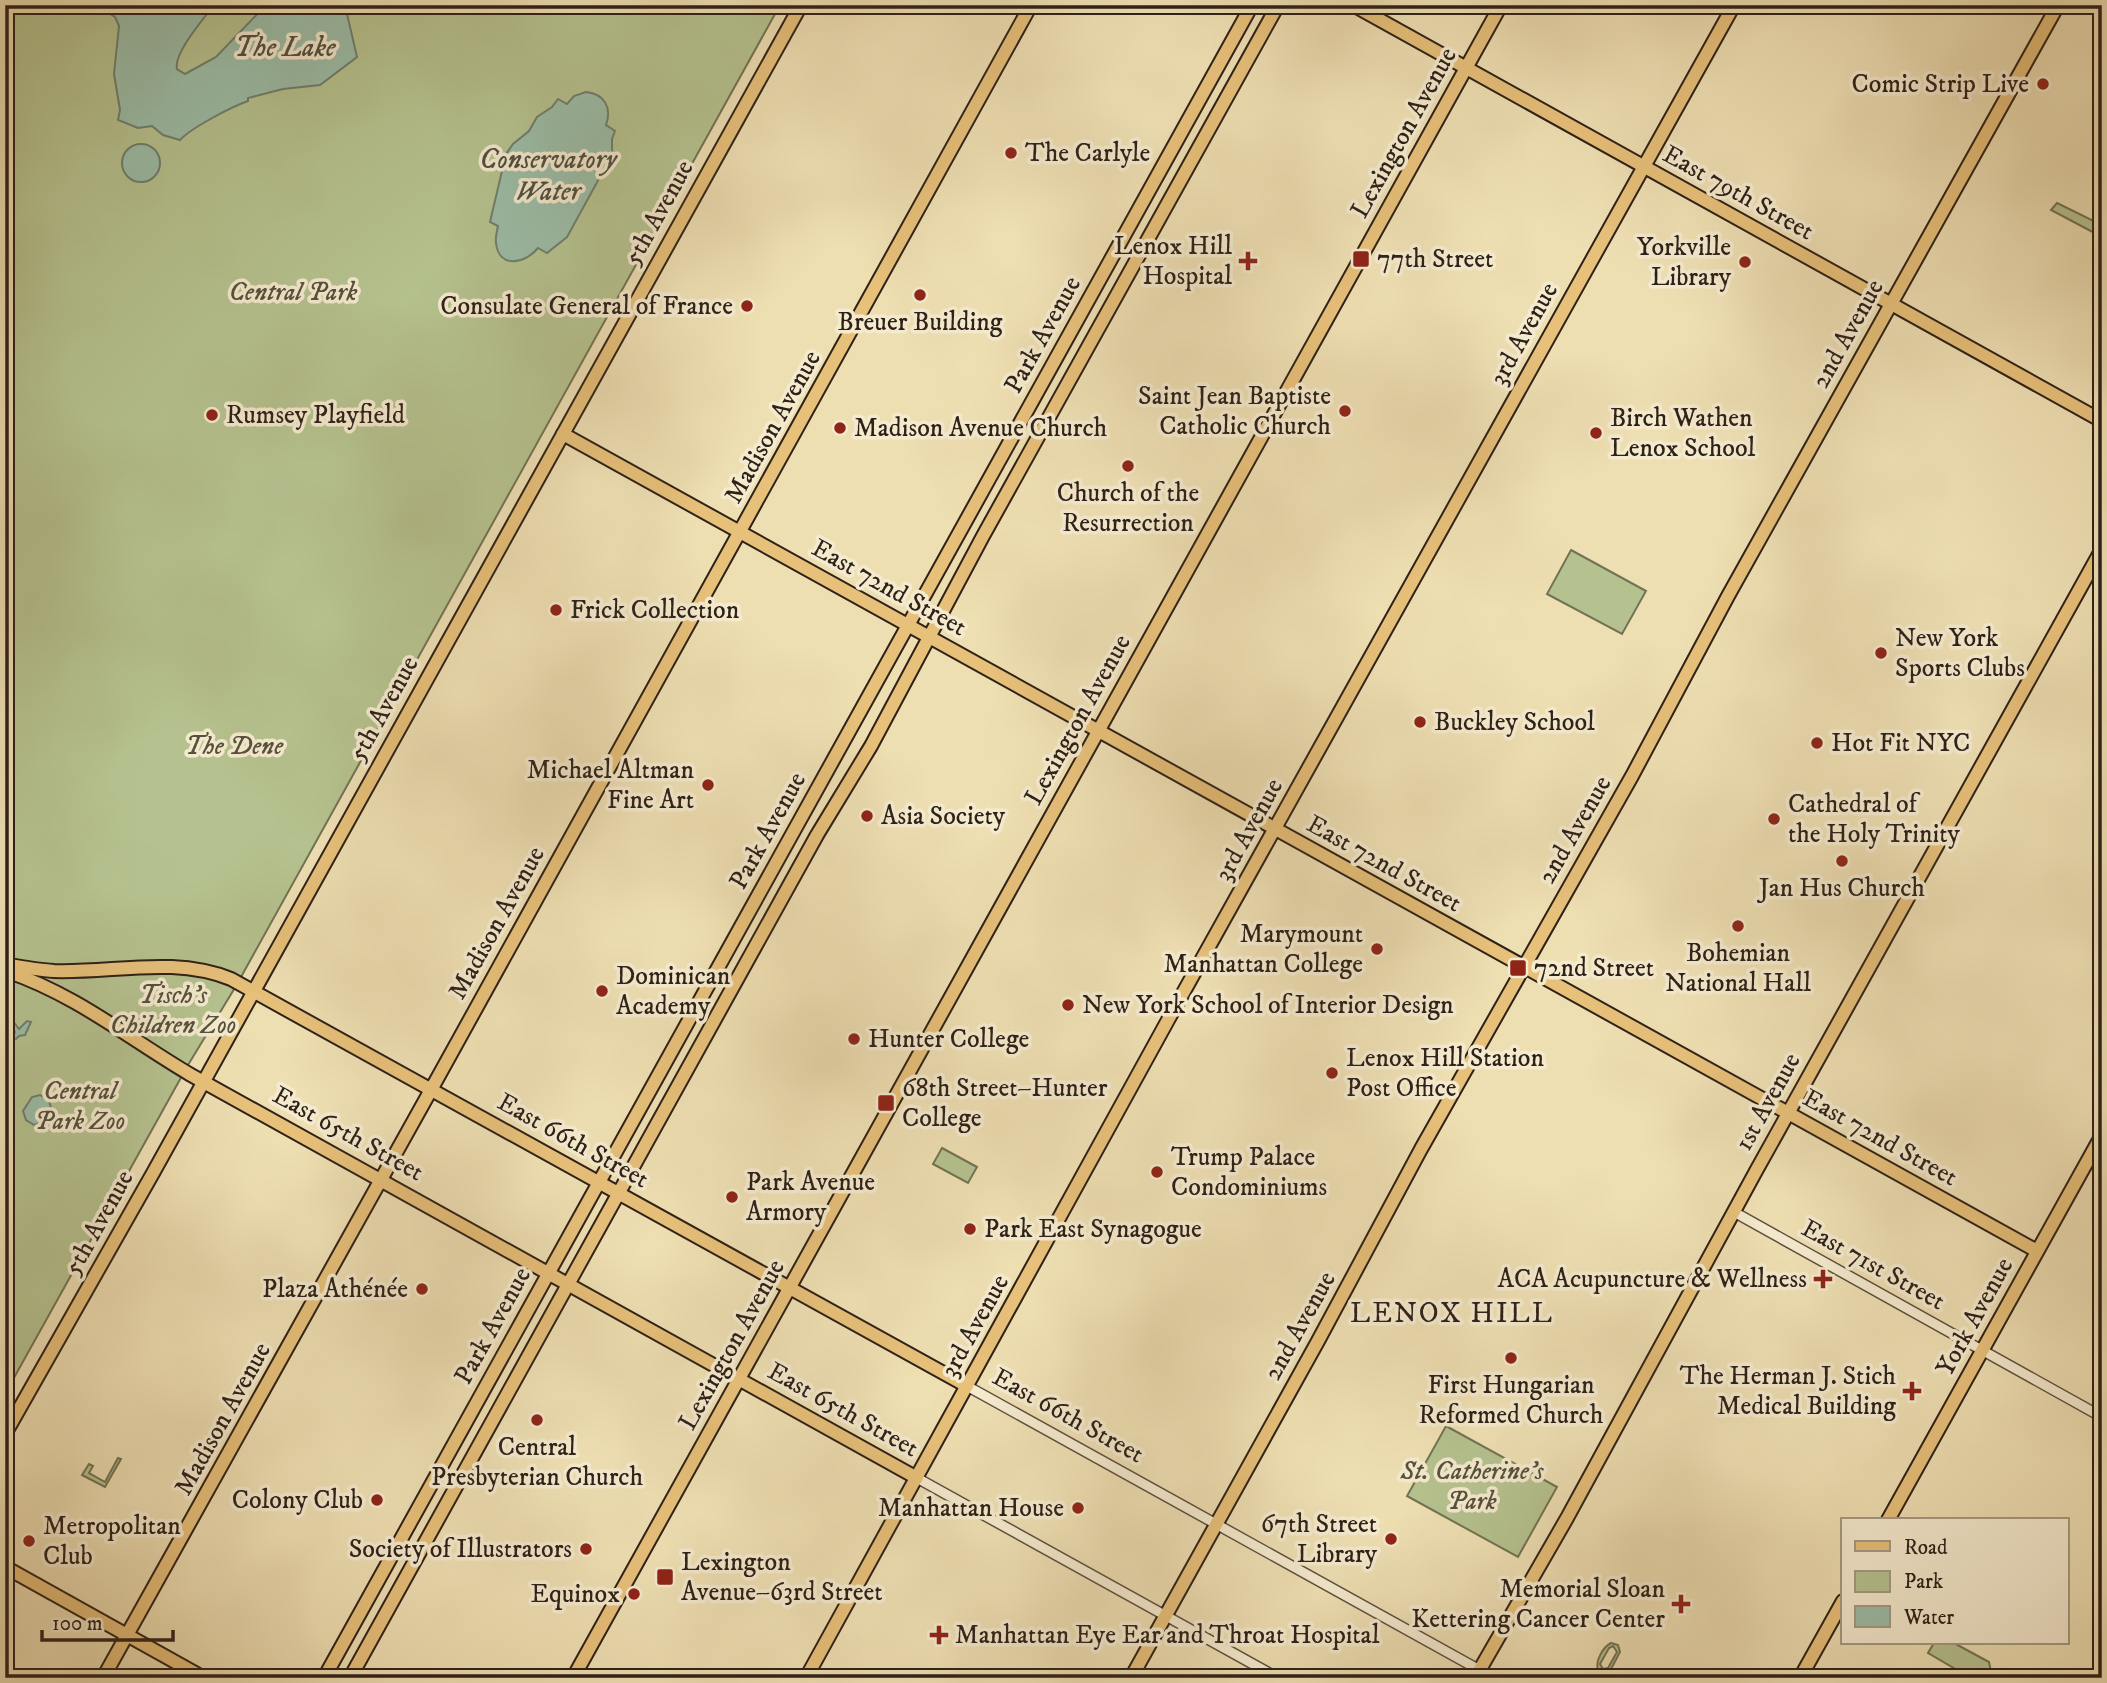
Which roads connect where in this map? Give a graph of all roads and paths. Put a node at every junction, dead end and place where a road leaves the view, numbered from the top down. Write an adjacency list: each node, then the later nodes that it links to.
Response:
1 (801, 5): 13 (main road, 5th Avenue)
2 (1031, 5): 14 (main road, Madison Avenue)
3 (1252, 5): 16 (main road, Park Avenue)
4 (1278, 5): 17 (main road, Park Avenue)
5 (1353, 5): 9 (main road, East 79th Street)
6 (1501, 5): 9 (main road, Lexington Avenue)
7 (1734, 5): 10 (main road, 3rd Avenue)
8 (2058, 5): 11 (main road, 2nd Avenue)
9 (1466, 68): 10 (main road, East 79th Street); 18 (main road, Lexington Avenue)
10 (1644, 167): 11 (main road, East 79th Street); 19 (main road, 3rd Avenue)
11 (1891, 303): 12 (main road, East 79th Street); 21 (main road, 2nd Avenue)
12 (2102, 421)
13 (563, 434): 14 (main road, East 72nd Street); 23 (main road, 5th Avenue)
14 (740, 533): 16 (main road, East 72nd Street); 25 (main road, Madison Avenue)
15 (2102, 549): 26 (main road, 1st Avenue)
16 (908, 625): 17 (main road, East 72nd Street); 30 (main road, Park Avenue)
17 (930, 638): 18 (main road, East 72nd Street); 31 (main road, Park Avenue)
18 (1098, 731): 19 (main road, East 72nd Street); 36 (main road, Lexington Avenue)
19 (1276, 830): 21 (main road, East 72nd Street); 39 (main road, 3rd Avenue)
20 (5, 964): 23 (main road, East 66th Street)
21 (1523, 966): 26 (main road, East 72nd Street); 44 (main road, 2nd Avenue)
22 (5, 971): 24 (main road, East 65th Street)
23 (253, 990): 24 (main road, 5th Avenue); 25 (main road, East 66th Street)
24 (202, 1081): 29 (main road, East 65th Street); 41 (main road, 5th Avenue)
25 (432, 1089): 29 (main road, Madison Avenue); 30 (main road, East 66th Street)
26 (1787, 1113): 32 (main road, 1st Avenue); 33 (main road, East 72nd Street)
27 (2102, 1135): 28 (main road, York Avenue)
28 (2097, 1154): 33 (main road, York Avenue)
29 (382, 1179): 34 (main road, East 65th Street); 48 (main road, Madison Avenue)
30 (599, 1182): 31 (main road, East 66th Street); 34 (main road, Park Avenue)
31 (619, 1193): 35 (main road, Park Avenue); 36 (main road, East 66th Street)
32 (1734, 1212): 37 (street, East 71st Street); 49 (main road, 1st Avenue)
33 (2037, 1251): 37 (main road, York Avenue)
34 (549, 1272): 35 (main road, East 65th Street); 52 (main road, Park Avenue)
35 (569, 1283): 38 (main road, East 65th Street); 53 (main road, Park Avenue)
36 (790, 1287): 38 (main road, Lexington Avenue); 39 (main road, East 66th Street)
37 (1982, 1350): 40 (street, East 71st Street); 43 (main road, York Avenue)
38 (738, 1378): 42 (main road, East 65th Street); 54 (main road, Lexington Avenue)
39 (967, 1386): 42 (main road, 3rd Avenue); 44 (street, East 66th Street)
40 (2102, 1417)
41 (5, 1434)
42 (917, 1478): 47 (street, East 65th Street); 55 (main road, 3rd Avenue)
43 (1889, 1518)
44 (1216, 1524): 47 (main road, 2nd Avenue); 49 (street, East 66th Street)
45 (5, 1567): 48 (main road)
46 (1841, 1605): 59 (main road)
47 (1165, 1615): 56 (main road, 2nd Avenue); 57 (street, East 65th Street)
48 (128, 1634): 50 (main road, Madison Avenue); 51 (main road)
49 (1478, 1674): 58 (street, East 66th Street)
50 (103, 1678)
51 (204, 1678)
52 (324, 1678)
53 (351, 1678)
54 (573, 1678)
55 (806, 1678)
56 (1130, 1678)
57 (1278, 1678)
58 (1494, 1678)
59 (1800, 1678)

